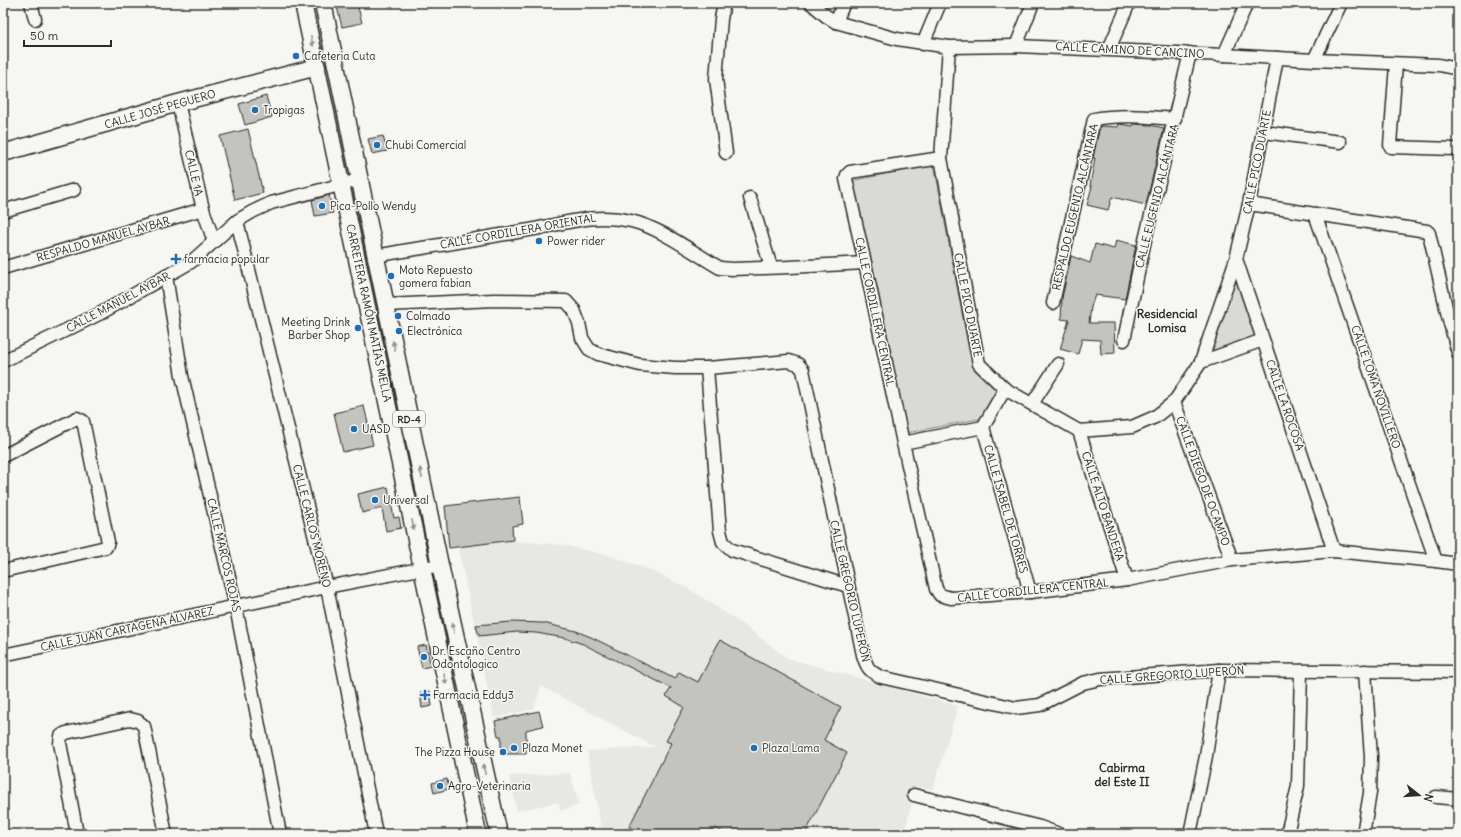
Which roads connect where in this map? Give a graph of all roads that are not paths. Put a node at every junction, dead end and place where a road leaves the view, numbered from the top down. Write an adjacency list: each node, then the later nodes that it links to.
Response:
1 (31, 3): 12 (street)
2 (303, 3): 23 (main road, CARRETERA RAMÓN MATÍAS MELLA / RD-4, one-way to 23)
3 (323, 3): 33 (main road, CARRETERA RAMÓN MATÍAS MELLA / RD-4)
4 (724, 3): 31 (street)
5 (811, 3): 13 (street, CALLE CAMINO DE CANCINO)
6 (844, 3): 13 (street)
7 (940, 3): 14 (street)
8 (1033, 3): 15 (street)
9 (1128, 3): 17 (street)
10 (1247, 3): 19 (street)
11 (1341, 3): 21 (street)
12 (35, 19)
13 (836, 22): 14 (street, CALLE CAMINO DE CANCINO)
14 (923, 44): 16 (street, CALLE CAMINO DE CANCINO)
15 (1016, 46): 16 (street, CALLE CAMINO DE CANCINO); 17 (street, CALLE CAMINO DE CANCINO)
16 (949, 47): 32 (street, CALLE PICO DUARTE)
17 (1109, 49): 18 (street, CALLE CAMINO DE CANCINO)
18 (1190, 53): 19 (street, CALLE CAMINO DE CANCINO); 26 (street, CALLE EUGENIO ALCÁNTARA)
19 (1224, 55): 20 (street, CALLE CAMINO DE CANCINO)
20 (1278, 58): 21 (street, CALLE CAMINO DE CANCINO); 27 (street, CALLE PICO DUARTE)
21 (1314, 60): 22 (street, CALLE CAMINO DE CANCINO)
22 (1396, 64): 24 (street, CALLE CAMINO DE CANCINO); 29 (street)
23 (317, 67): 25 (main road, CALLE JOSÉ PEGUERO); 34 (main road, CARRETERA RAMÓN MATÍAS MELLA / RD-4)
24 (1458, 69)
25 (178, 103): 30 (main road, CALLE JOSÉ PEGUERO); 38 (street, CALLE 1A)
26 (1175, 120): 49 (street, RESPALDO EUGENIO ALCÁNTARA); 51 (street, CALLE EUGENIO ALCÁNTARA)
27 (1264, 132): 28 (street); 37 (street, CALLE PICO DUARTE)
28 (1340, 142)
29 (1454, 149)
30 (3, 153)
31 (726, 153)
32 (941, 158): 45 (street, CALLE CORDILLERA CENTRAL); 58 (street, CALLE PICO DUARTE)
33 (359, 180): 34 (street, CALLE MANUEL AYBAR); 43 (main road, CARRETERA RAMÓN MATÍAS MELLA / RD-4)
34 (342, 184): 41 (street, CALLE MANUEL AYBAR); 70 (main road, CARRETERA RAMÓN MATÍAS MELLA / RD-4, one-way to 70)
35 (74, 190): 39 (street)
36 (750, 198): 46 (street)
37 (1249, 204): 40 (street); 44 (street, CALLE PICO DUARTE)
38 (203, 209): 42 (street, CALLE 1A); 47 (street, RESPALDO MANUEL AYBAR)
39 (3, 211)
40 (1315, 214): 53 (street); 67 (street, CALLE LOMA NOVILLERO)
41 (237, 221): 42 (street, CALLE MANUEL AYBAR); 74 (street, CALLE CARLOS MORENO)
42 (214, 242): 48 (street, CALLE MANUEL AYBAR)
43 (376, 256): 46 (street, CALLE CORDILLERA ORIENTAL); 50 (main road, CARRETERA RAMÓN MATÍAS MELLA / RD-4)
44 (1236, 259): 52 (street, CALLE LA ROCOSA); 55 (street, CALLE PICO DUARTE)
45 (865, 262): 46 (street, CALLE CORDILLERA ORIENTAL); 63 (street, CALLE CORDILLERA CENTRAL)
46 (771, 267)
47 (3, 268)
48 (166, 276): 54 (street, CALLE MANUEL AYBAR); 76 (street, CALLE MARCOS ROJAS)
49 (1053, 303)
50 (386, 305): 57 (street, CALLE GREGORIO LUPERÓN); 69 (main road, CARRETERA RAMÓN MATÍAS MELLA / RD-4, one-way to 50)
51 (1124, 340)
52 (1263, 340): 55 (street); 65 (street, CALLE LA ROCOSA)
53 (1458, 353)
54 (3, 361)
55 (1201, 362): 59 (street, CALLE PICO DUARTE)
56 (1058, 364): 60 (street)
57 (707, 368): 73 (street); 73 (street, CALLE GREGORIO LUPERÓN)
58 (1005, 389): 60 (street, CALLE PICO DUARTE); 61 (street)
59 (1174, 402): 62 (street, CALLE PICO DUARTE); 66 (street, CALLE DIEGO DE OCAMPO)
60 (1032, 404): 62 (street, CALLE PICO DUARTE)
61 (983, 427): 63 (street); 75 (street, CALLE ISABEL DE TORRES)
62 (1079, 431): 72 (street, CALLE ALTO BANDERA)
63 (903, 443): 75 (street, CALLE CORDILLERA CENTRAL)
64 (3, 456): 71 (street)
65 (1334, 551): 66 (street, CALLE CORDILLERA CENTRAL); 67 (street, CALLE CORDILLERA CENTRAL)
66 (1232, 560): 72 (street, CALLE CORDILLERA CENTRAL)
67 (1436, 561): 68 (street, CALLE CORDILLERA CENTRAL)
68 (1458, 564)
69 (440, 565): 70 (street, CALLE JUAN CARTAGENA ÁLVAREZ); 91 (main road, CARRETERA RAMÓN MATÍAS MELLA / RD-4, one-way to 69)
70 (422, 568): 74 (street, CALLE JUAN CARTAGENA ÁLVAREZ); 90 (main road, CARRETERA RAMÓN MATÍAS MELLA / RD-4, one-way to 90)
71 (3, 570)
72 (1127, 580): 75 (street, CALLE CORDILLERA CENTRAL)
73 (848, 586): 78 (street, CALLE GREGORIO LUPERÓN)
74 (327, 587): 76 (street, CALLE JUAN CARTAGENA ÁLVAREZ); 89 (street, CALLE CARLOS MORENO)
75 (1030, 592)
76 (236, 607): 77 (street, CALLE JUAN CARTAGENA ÁLVAREZ); 88 (street, CALLE MARCOS ROJAS)
77 (3, 655)
78 (1219, 670): 79 (street, CALLE GREGORIO LUPERÓN); 93 (street)
79 (1301, 671): 80 (street, CALLE GREGORIO LUPERÓN); 94 (street)
80 (1365, 672): 81 (street, CALLE GREGORIO LUPERÓN); 95 (street)
81 (1458, 672)
82 (914, 795): 85 (street)
83 (1436, 797): 84 (street)
84 (1458, 799)
85 (1039, 831): 92 (street)
86 (77, 834): 87 (street)
87 (166, 834)
88 (280, 834)
89 (376, 834)
90 (478, 834)
91 (499, 834)
92 (1059, 834)
93 (1190, 834)
94 (1287, 834)
95 (1363, 834)

